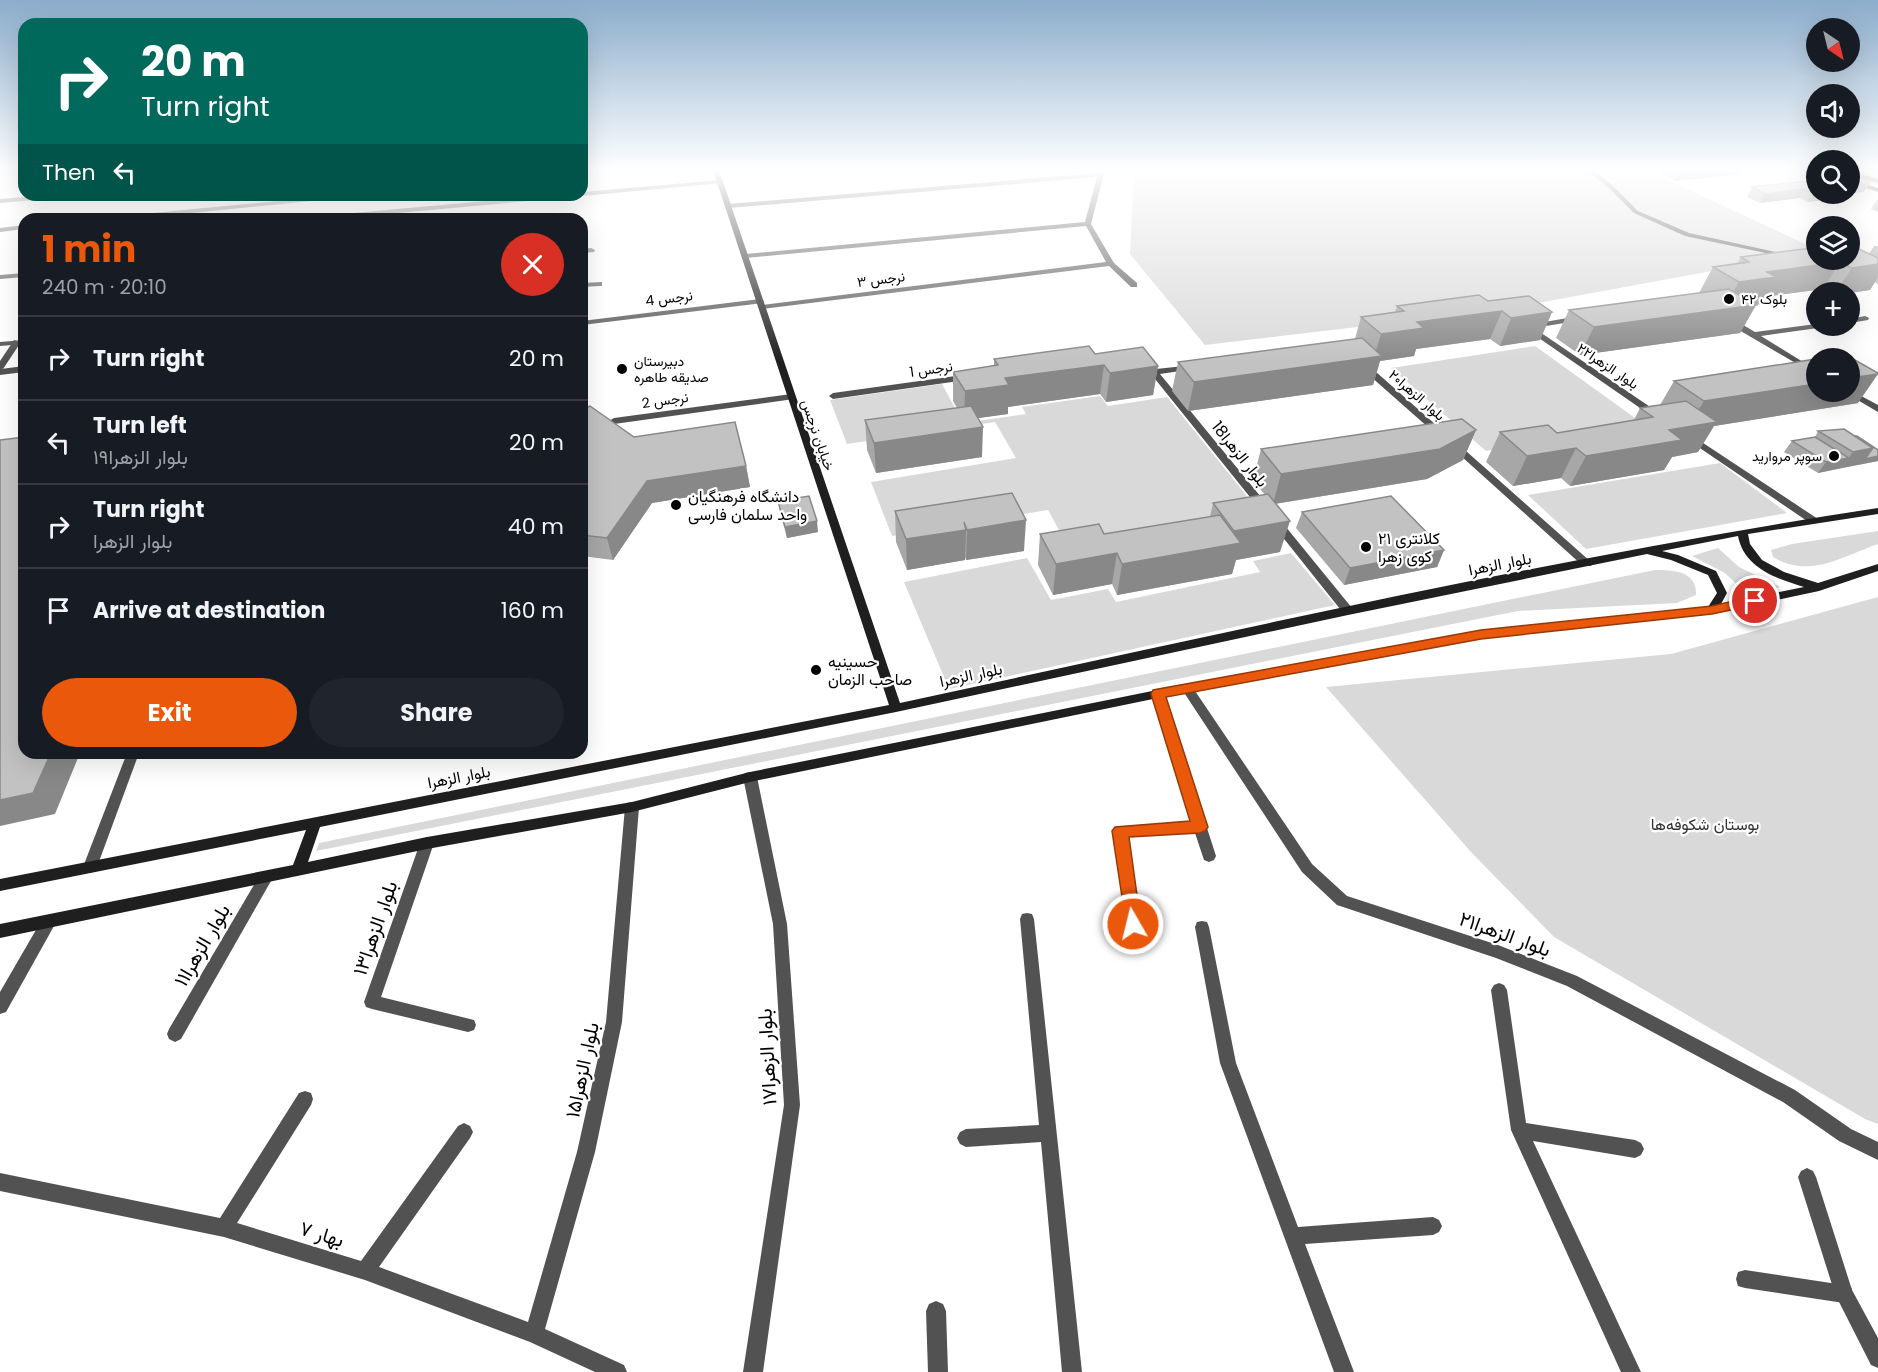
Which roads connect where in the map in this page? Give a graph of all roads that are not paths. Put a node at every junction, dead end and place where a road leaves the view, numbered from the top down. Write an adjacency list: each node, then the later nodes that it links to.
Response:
1 (738, 234): 5 (main road, خیابان نرجس)
2 (981, 234): 5 (street)
3 (1094, 234): 7 (street)
4 (1685, 234): 6 (street)
5 (745, 256): 13 (main road, خیابان نرجس)
6 (1798, 257)
7 (1111, 264): 12 (street); 13 (street, نرجس ۳)
8 (18, 275): 9 (street)
9 (0, 277)
10 (599, 284): 11 (street)
11 (588, 285)
12 (1134, 285)
13 (761, 304): 18 (street, 4 نرجس); 33 (main road, خیابان نرجس)
14 (1586, 317): 37 (street, بلوار الزهرا۲۲)
15 (1723, 317): 20 (street)
16 (1865, 318): 17 (street)
17 (1860, 319)
18 (588, 322)
19 (1806, 328): 20 (street)
20 (1754, 335): 27 (street)
21 (18, 342): 22 (street)
22 (0, 344)
23 (18, 345): 29 (street)
24 (1140, 354): 30 (street, 18بلوار الزهرا)
25 (1357, 360): 43 (street, بلوار الزهرا۲۰)
26 (1201, 366): 30 (street)
27 (1806, 367)
28 (18, 369): 29 (street)
29 (0, 370)
30 (1154, 372): 46 (street, 18بلوار الزهرا)
31 (974, 377): 32 (street, 1 نرجس)
32 (832, 396)
33 (791, 397): 36 (street, 2 نرجس); 50 (main road, خیابان نرجس)
34 (1860, 399): 35 (street)
35 (1878, 410)
36 (614, 421)
37 (1665, 421)
38 (1685, 435): 40 (street)
39 (1878, 511): 40 (main road, بلوار الزهرا)
40 (1814, 521): 41 (main road, بلوار الزهرا)
41 (1742, 532): 42 (main road, بلوار الزهرا); 45 (main road)
42 (1645, 551): 43 (main road, بلوار الزهرا); 47 (main road)
43 (1587, 564): 46 (main road, بلوار الزهرا)
44 (1878, 567): 45 (main road)
45 (1819, 587): 47 (main road)
46 (1348, 610): 50 (main road, بلوار الزهرا)
47 (1712, 610): 48 (main road)
48 (1187, 688): 49 (main road); 77 (street, بلوار الزهرا۲۱)
49 (1158, 694): 52 (main road); 55 (street)
50 (896, 708): 54 (main road, بلوار الزهرا)
51 (131, 759): 58 (street)
52 (750, 777): 53 (main road); 90 (street, بلوار الزهرا۱۷)
53 (632, 807): 56 (main road); 87 (street, بلوار الزهرا۱۵)
54 (315, 823): 58 (main road, بلوار الزهرا); 59 (main road)
55 (1200, 827): 57 (street); 64 (street)
56 (427, 843): 59 (main road); 69 (street, بلوار الزهرا۱۳)
57 (1209, 856)
58 (90, 867): 61 (main road, بلوار الزهرا)
59 (297, 871): 60 (main road)
60 (266, 877): 63 (main road); 70 (street, بلوار الزهرا۱۱)
61 (0, 885)
62 (1027, 919): 74 (street)
63 (49, 921): 66 (main road); 68 (street)
64 (1133, 924)
65 (1202, 927): 82 (street)
66 (0, 931)
67 (1499, 990): 72 (street)
68 (0, 1006)
69 (468, 1025)
70 (175, 1034)
71 (305, 1099): 81 (street)
72 (1519, 1130): 76 (street); 94 (street)
73 (464, 1132): 83 (street)
74 (1047, 1133): 75 (street); 92 (street)
75 (966, 1138)
76 (1635, 1149)
77 (1878, 1151)
78 (1807, 1177): 85 (street)
79 (0, 1182): 81 (street, بهار ۷)
80 (1433, 1226): 82 (street)
81 (224, 1228): 83 (street, بهار ۷)
82 (1293, 1236): 93 (street)
83 (365, 1270): 87 (street, بهار ۷)
84 (1745, 1279): 85 (street)
85 (1844, 1294): 88 (street)
86 (936, 1311): 91 (street)
87 (534, 1334): 89 (street, بهار ۷)
88 (1878, 1358)
89 (618, 1372)
90 (753, 1372)
91 (938, 1372)
92 (1072, 1372)
93 (1344, 1372)
94 (1631, 1372)

